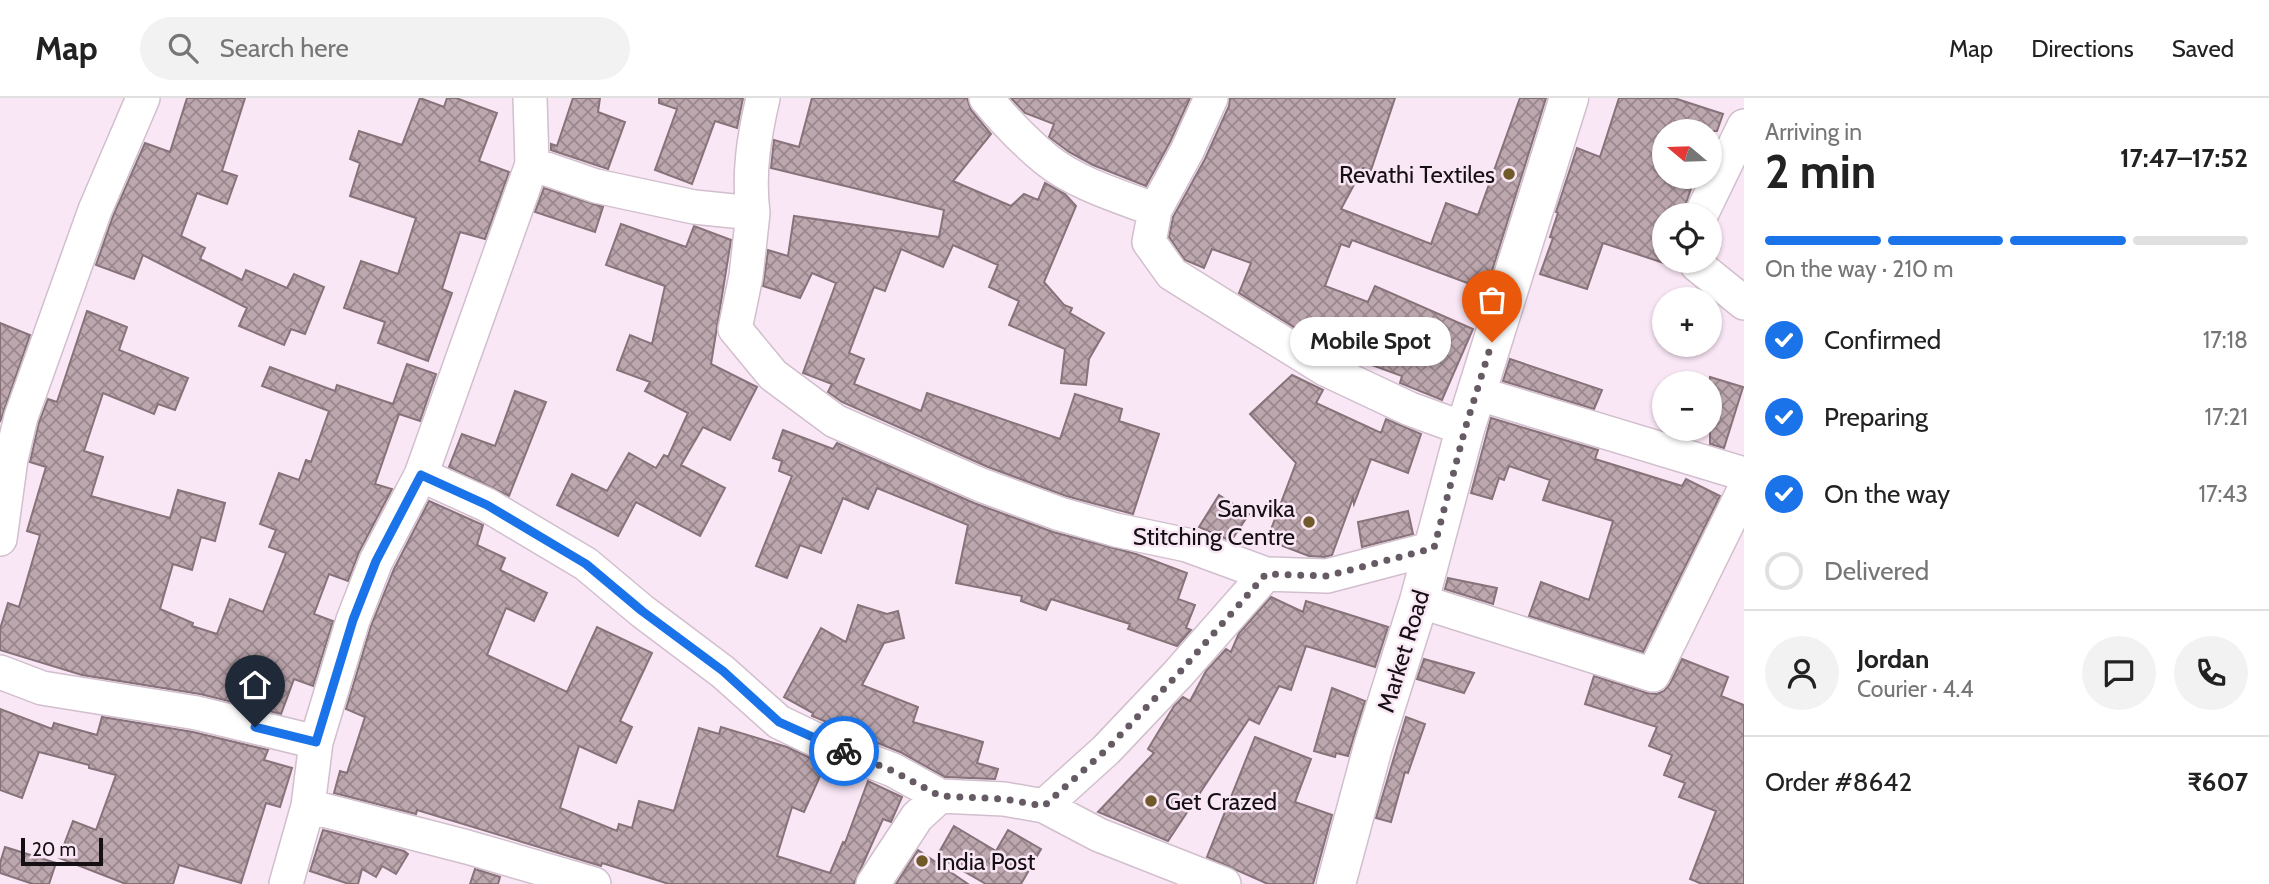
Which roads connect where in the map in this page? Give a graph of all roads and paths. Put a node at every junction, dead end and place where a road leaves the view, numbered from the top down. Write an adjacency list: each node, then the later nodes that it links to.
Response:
1 (143, 98): 16 (street)
2 (530, 98): 8 (street)
3 (763, 98): 11 (street)
4 (986, 98): 10 (street)
5 (1212, 98): 10 (street)
6 (1569, 98): 14 (main road, Market Road)
7 (1744, 126): 9 (street)
8 (532, 164): 11 (street); 18 (street)
9 (1707, 203)
10 (1154, 210): 15 (street)
11 (753, 213): 22 (street)
12 (1708, 273): 13 (street)
13 (1744, 303)
14 (1476, 393): 15 (main road, Market Road); 17 (street)
15 (1465, 429): 21 (main road, Market Road)
16 (6, 458): 20 (street)
17 (1744, 474)
18 (421, 475): 25 (street); 26 (street)
19 (1744, 490): 23 (street)
20 (0, 539)
21 (1434, 548): 22 (street); 23 (main road, Market Road)
22 (1266, 574): 28 (street)
23 (1419, 601): 34 (main road, Market Road)
24 (0, 671): 25 (street)
25 (316, 742): 27 (street)
26 (940, 796): 28 (street); 32 (street)
27 (308, 806): 30 (street); 31 (street)
28 (1044, 806): 29 (street)
29 (1180, 876): 33 (street)
30 (286, 884)
31 (594, 884)
32 (873, 884)
33 (1224, 884)
34 (1336, 884)

